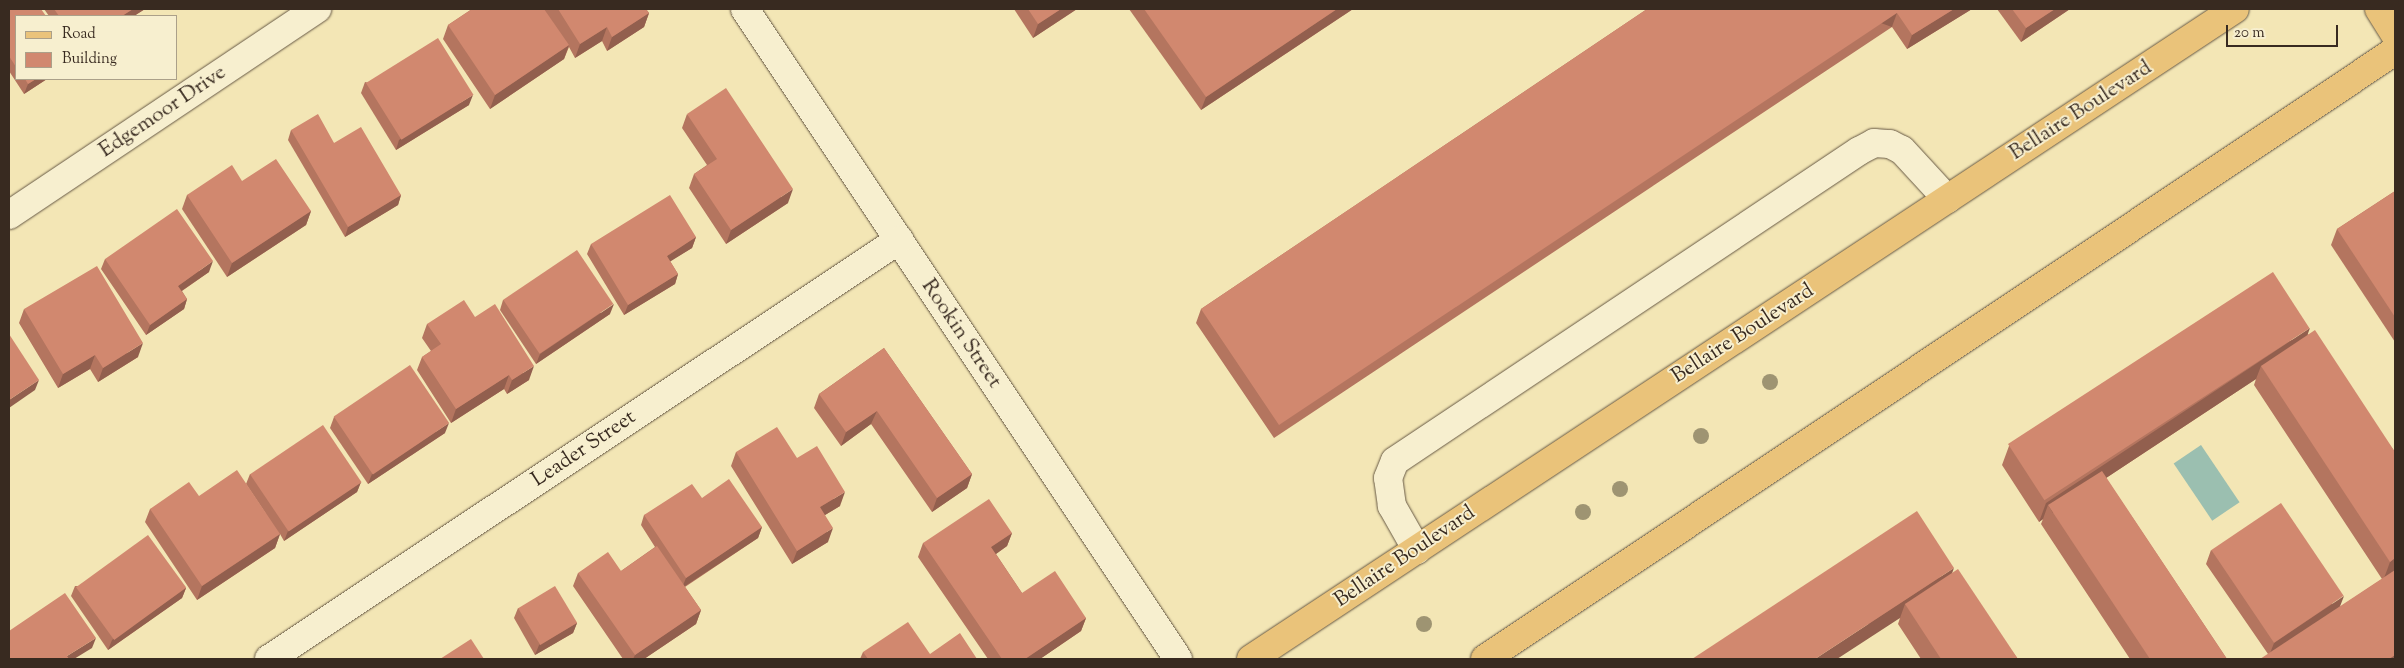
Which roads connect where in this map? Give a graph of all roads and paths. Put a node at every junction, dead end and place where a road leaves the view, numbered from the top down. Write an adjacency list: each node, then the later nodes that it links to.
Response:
1 (317, 9): 8 (street, Edgemoor Drive)
2 (745, 9): 9 (street, Rookin Street)
3 (2235, 9): 7 (main road, Bellaire Boulevard)
4 (2379, 9): 5 (main road)
5 (2395, 35)
6 (2395, 51): 14 (main road)
7 (1947, 199): 10 (main road, Bellaire Boulevard); 10 (street)
8 (9, 215)
9 (899, 240): 11 (street, Leader Street); 12 (street, Rookin Street)
10 (1416, 550): 13 (main road, Bellaire Boulevard)
11 (269, 659)
12 (1178, 659)
13 (1251, 659)
14 (1485, 659)

